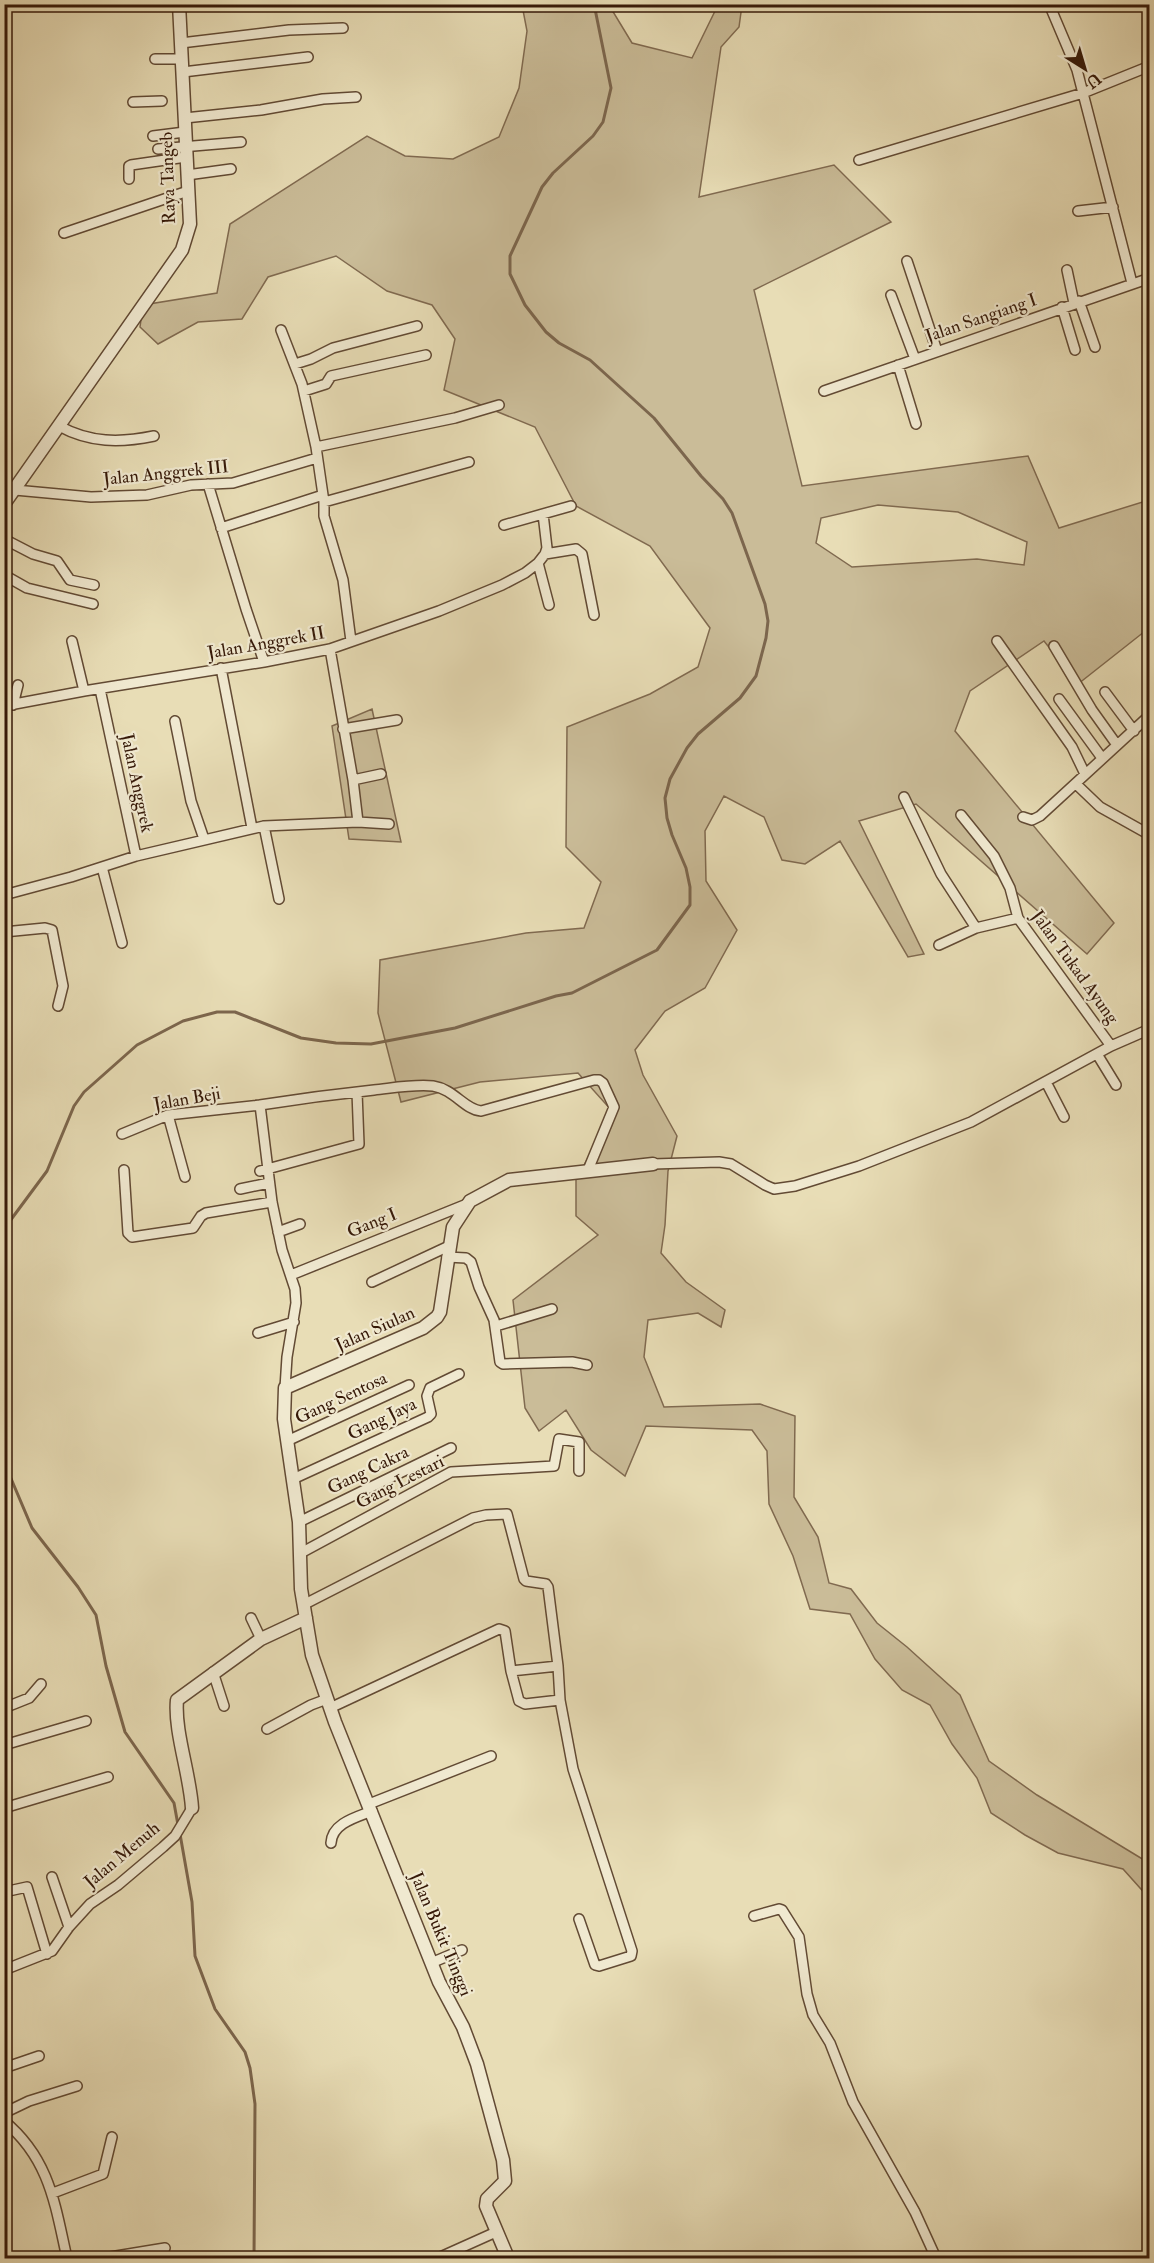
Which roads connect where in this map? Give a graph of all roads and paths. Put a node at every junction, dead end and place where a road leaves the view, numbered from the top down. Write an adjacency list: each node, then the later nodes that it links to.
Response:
1 (179, 4): 4 (street, Raya Tangeb)
2 (1049, 4): 10 (street)
3 (343, 28): 4 (street)
4 (181, 43): 9 (street, Raya Tangeb)
5 (308, 57): 9 (street)
6 (155, 59): 7 (street)
7 (176, 59)
8 (1149, 66): 10 (street)
9 (183, 72): 14 (street, Raya Tangeb)
10 (1083, 93): 20 (street); 25 (street)
11 (356, 97): 14 (street)
12 (162, 101): 13 (street)
13 (133, 102)
14 (184, 118): 15 (street, Raya Tangeb)
15 (185, 132): 16 (street); 19 (street, Raya Tangeb)
16 (153, 136)
17 (241, 142): 19 (street)
18 (158, 148): 19 (street)
19 (186, 151): 22 (street, Raya Tangeb); 23 (street)
20 (859, 160)
21 (231, 169): 22 (street)
22 (188, 175): 24 (street, Raya Tangeb)
23 (129, 179)
24 (188, 191): 27 (street); 49 (street, Raya Tangeb)
25 (1113, 207): 26 (street); 31 (street)
26 (1078, 211)
27 (64, 232)
28 (907, 261): 40 (street)
29 (1067, 270): 34 (street)
30 (1148, 278): 31 (street, Jalan Sangiang I); 32 (street)
31 (1132, 283): 34 (street, Jalan Sangiang I)
32 (1149, 289)
33 (891, 295): 42 (street)
34 (1076, 302): 35 (street, Jalan Sangiang I); 38 (street)
35 (1062, 307): 39 (street); 40 (street, Jalan Sangiang I)
36 (417, 326): 43 (street)
37 (281, 330): 43 (street)
38 (1095, 347)
39 (1075, 350)
40 (937, 351): 42 (street, Jalan Sangiang I)
41 (426, 355): 45 (street)
42 (915, 359): 44 (street, Jalan Sangiang I)
43 (295, 364): 45 (street)
44 (898, 365): 46 (street, Jalan Sangiang I); 48 (street)
45 (304, 391): 51 (street)
46 (824, 391)
47 (499, 405): 51 (street)
48 (916, 424)
49 (59, 426): 50 (street); 55 (street, Raya Tangeb)
50 (154, 436)
51 (316, 447): 52 (street)
52 (317, 458): 54 (street, Jalan Anggrek III); 56 (street)
53 (469, 462): 56 (street)
54 (207, 484): 55 (street, Jalan Anggrek III); 61 (street)
55 (15, 490): 57 (street, Raya Tangeb)
56 (324, 499): 61 (street); 71 (street)
57 (4, 504)
58 (571, 506): 59 (street)
59 (543, 514): 60 (street); 63 (street)
60 (504, 525)
61 (221, 528): 75 (street)
62 (4, 539): 66 (street)
63 (546, 554): 64 (street, Jalan Anggrek II); 69 (street)
64 (538, 563): 68 (street); 71 (street, Jalan Anggrek II)
65 (4, 576): 67 (street)
66 (93, 585)
67 (93, 604)
68 (549, 605)
69 (594, 615)
70 (72, 641): 79 (street)
71 (351, 641): 74 (street, Jalan Anggrek II)
72 (997, 641): 91 (street)
73 (1054, 646): 88 (street)
74 (330, 649): 75 (street, Jalan Anggrek II); 86 (street)
75 (264, 662): 76 (street, Jalan Anggrek II)
76 (221, 668): 78 (street, Jalan Anggrek II); 100 (street)
77 (18, 685): 82 (street)
78 (100, 689): 79 (street, Jalan Anggrek II); 103 (street, Jalan Anggrek)
79 (84, 691): 82 (street, Jalan Anggrek II)
80 (1106, 692): 87 (street)
81 (1059, 699): 89 (street)
82 (9, 706)
83 (1149, 715): 87 (street)
84 (397, 720): 86 (street)
85 (176, 721): 102 (street)
86 (343, 729): 92 (street)
87 (1134, 731): 88 (street)
88 (1117, 745): 89 (street)
89 (1102, 758): 91 (street)
90 (381, 774): 92 (street)
91 (1084, 774): 93 (street)
92 (353, 780): 97 (street)
93 (1076, 784): 96 (street); 101 (street)
94 (904, 797): 108 (street)
95 (961, 815): 107 (street, Jalan Tukad Ayung)
96 (1023, 817)
97 (357, 822): 98 (street); 99 (street)
98 (389, 824)
99 (264, 826): 100 (street); 106 (street)
100 (252, 828): 102 (street)
101 (1149, 835)
102 (204, 839): 103 (street)
103 (136, 855): 104 (street, Jalan Anggrek)
104 (102, 867): 105 (street, Jalan Anggrek); 110 (street)
105 (4, 895)
106 (279, 899)
107 (1018, 918): 108 (street); 114 (street, Jalan Tukad Ayung)
108 (976, 928): 111 (street)
109 (4, 932): 112 (street)
110 (122, 943)
111 (939, 945)
112 (58, 1006)
113 (1149, 1029): 114 (street)
114 (1111, 1046): 115 (street)
115 (1097, 1054): 116 (street); 117 (street)
116 (1046, 1082): 121 (street); 123 (street)
117 (1116, 1085)
118 (357, 1092): 119 (street, Jalan Beji); 125 (street); 126 (street, Jalan Beji)
119 (260, 1105): 120 (street, Jalan Beji); 125 (street)
120 (168, 1115): 122 (street, Jalan Beji); 127 (street)
121 (1064, 1117)
122 (122, 1134)
123 (653, 1164): 126 (street)
124 (124, 1170): 130 (street)
125 (264, 1170): 128 (street)
126 (588, 1170): 131 (street)
127 (185, 1177)
128 (269, 1183): 129 (street); 130 (street)
129 (240, 1189)
130 (272, 1202): 133 (street)
131 (467, 1204): 134 (street, Jalan Siulan); 135 (street, Gang I)
132 (300, 1224): 133 (street)
133 (278, 1232): 135 (street)
134 (448, 1252): 136 (street); 139 (street); 144 (street, Jalan Siulan)
135 (291, 1275): 138 (street)
136 (372, 1282)
137 (552, 1309): 139 (street)
138 (294, 1322): 140 (street); 144 (street)
139 (496, 1326): 141 (street)
140 (258, 1333)
141 (587, 1365)
142 (459, 1374): 148 (street, Gang Jaya)
143 (409, 1384): 145 (street, Gang Sentosa)
144 (285, 1388): 145 (street)
145 (287, 1441): 148 (street)
146 (451, 1448): 149 (street, Gang Cakra)
147 (579, 1471): 150 (street, Gang Lestari)
148 (292, 1479): 149 (street)
149 (299, 1522): 150 (street)
150 (299, 1554): 151 (street)
151 (303, 1605): 153 (street); 155 (street)
152 (251, 1618): 154 (street)
153 (306, 1618): 154 (street, Jalan Menuh); 160 (street, Jalan Bukit Tinggi)
154 (261, 1639): 157 (street, Jalan Menuh)
155 (558, 1666): 156 (street); 159 (street)
156 (511, 1671): 159 (street); 160 (street)
157 (213, 1672): 161 (street); 170 (street, Jalan Menuh)
158 (41, 1684): 162 (street)
159 (560, 1700): 175 (street)
160 (329, 1703): 164 (street); 168 (street, Jalan Bukit Tinggi)
161 (224, 1706)
162 (4, 1708)
163 (86, 1721): 165 (street)
164 (267, 1729)
165 (4, 1745)
166 (490, 1756): 168 (street)
167 (108, 1777): 169 (street)
168 (370, 1807): 171 (street); 179 (street, Jalan Bukit Tinggi)
169 (4, 1808)
170 (192, 1808): 176 (street, Jalan Menuh)
171 (331, 1843)
172 (52, 1877): 176 (street)
173 (4, 1892): 178 (street)
174 (754, 1916): 194 (street)
175 (579, 1919)
176 (69, 1927): 178 (street, Jalan Menuh)
177 (462, 1950): 179 (street)
178 (47, 1954): 180 (street, Jalan Menuh)
179 (432, 1963): 188 (street, Jalan Bukit Tinggi)
180 (4, 1970)
181 (39, 2056): 182 (street)
182 (4, 2068)
183 (77, 2086): 184 (street)
184 (4, 2113)
185 (4, 2121): 187 (street)
186 (112, 2137): 187 (street)
187 (53, 2193): 190 (street)
188 (496, 2232): 192 (street); 193 (street, Jalan Bukit Tinggi)
189 (165, 2248): 191 (street)
190 (67, 2259)
191 (104, 2259)
192 (438, 2259)
193 (508, 2259)
194 (936, 2259)

